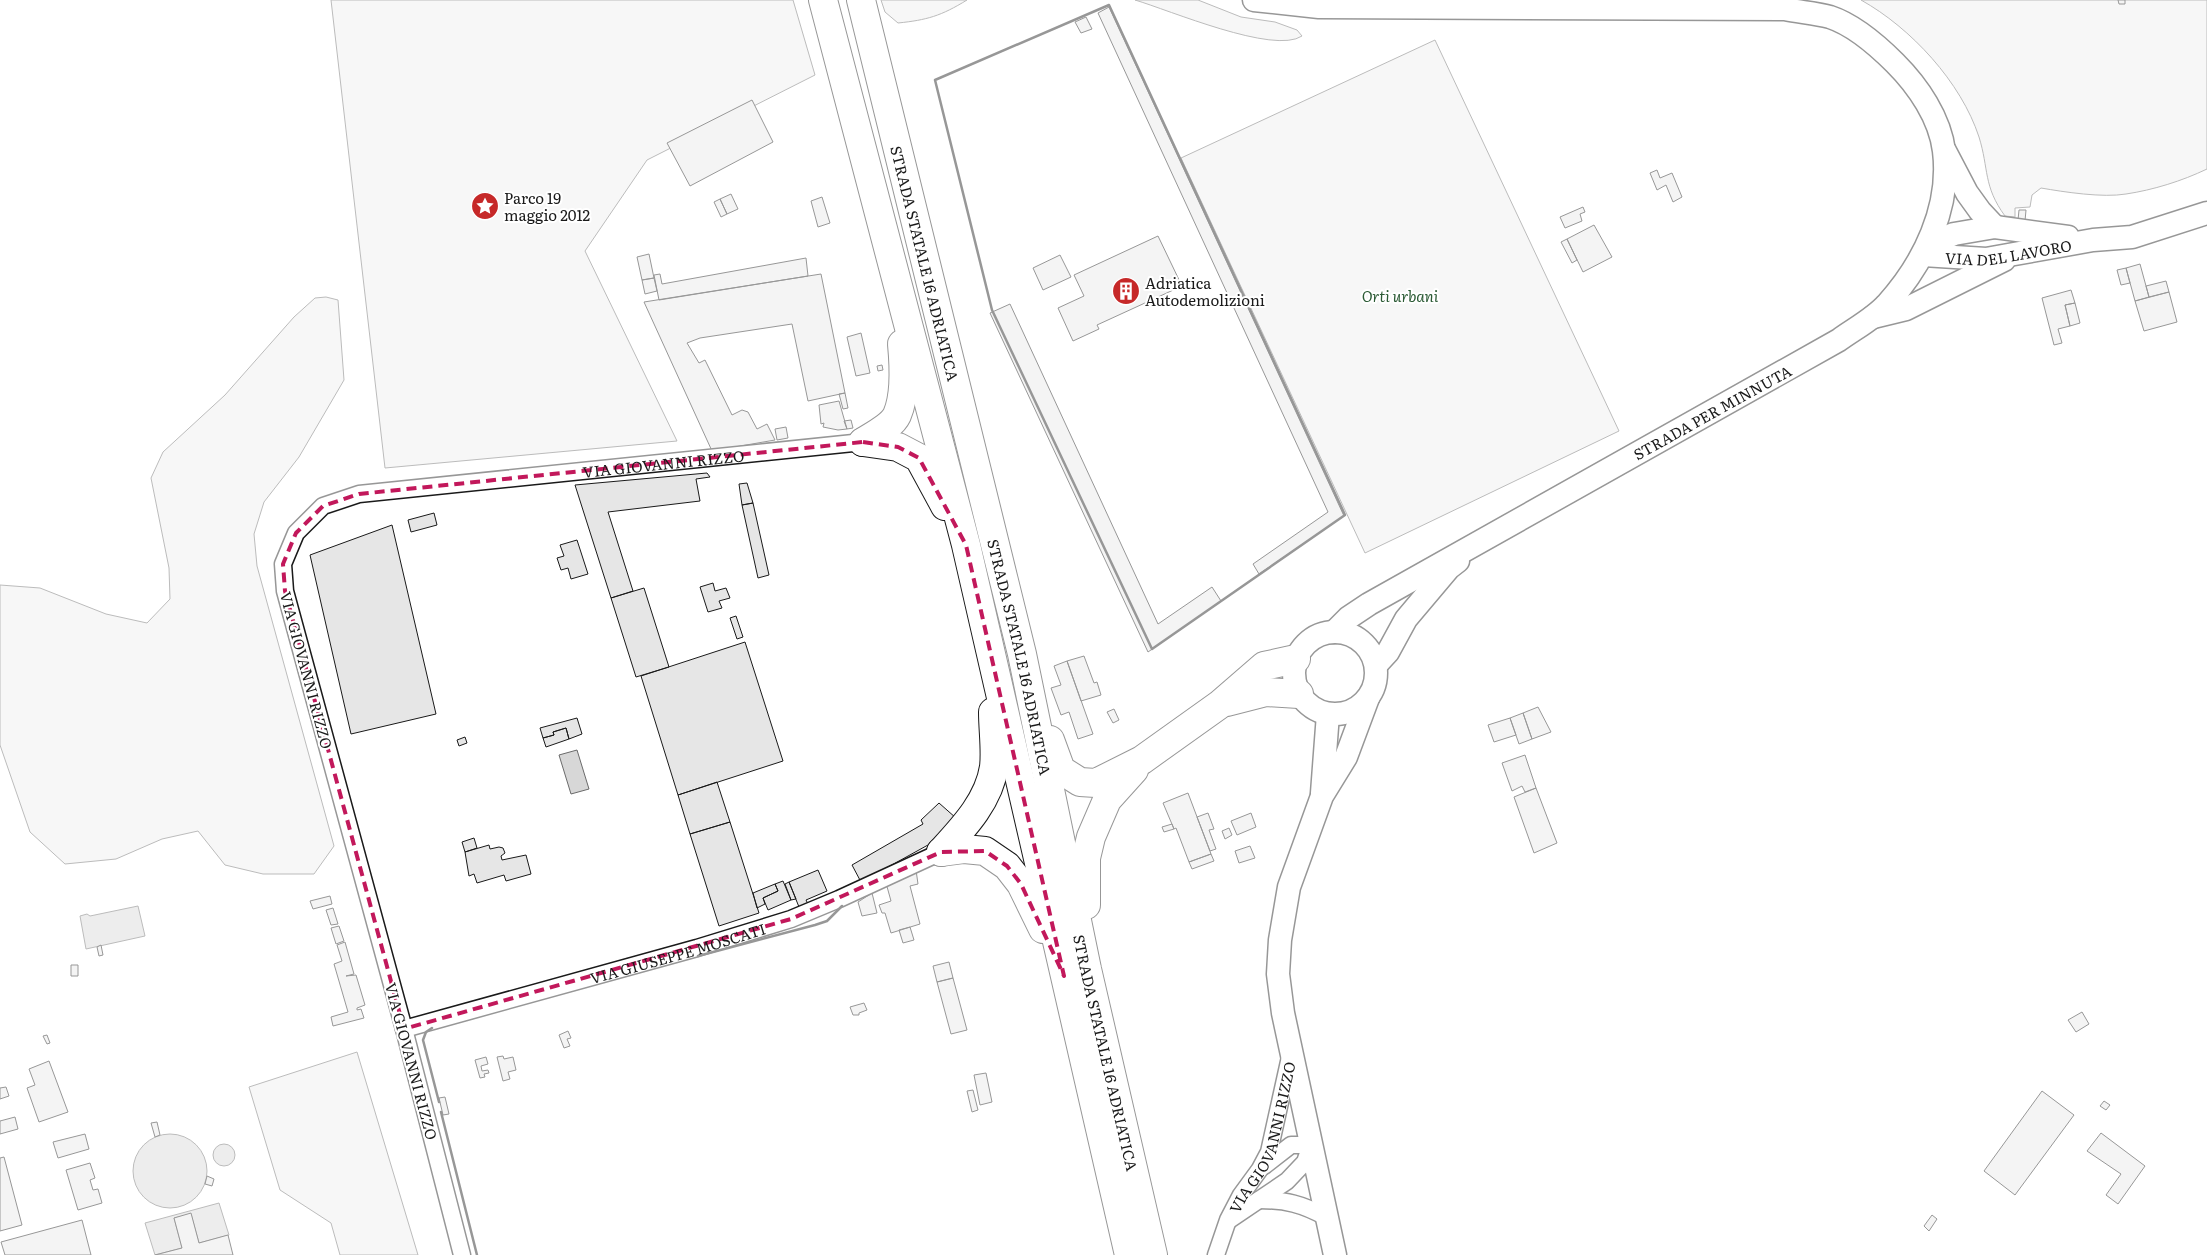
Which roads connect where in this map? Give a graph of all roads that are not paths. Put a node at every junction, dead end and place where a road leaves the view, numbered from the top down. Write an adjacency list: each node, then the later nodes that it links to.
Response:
1 (823, 0): 10 (highway, STRADA STATALE 16 ADRIATICA)
2 (861, 0): 16 (highway, STRADA STATALE 16 ADRIATICA)
3 (1254, 0): 4 (street)
4 (1944, 150): 6 (street); 8 (street)
5 (2207, 213): 7 (street)
6 (1995, 227): 7 (street); 8 (street)
7 (2094, 240): 9 (street, VIA DEL LAVORO)
8 (1925, 250): 9 (street, VIA DEL LAVORO); 11 (street, STRADA PER MINNUTA)
9 (2020, 253): 11 (street)
10 (895, 278): 12 (highway); 14 (highway, STRADA STATALE 16 ADRIATICA)
11 (1868, 319): 13 (street, STRADA PER MINNUTA)
12 (863, 442): 14 (highway); 28 (street, VIA GIOVANNI RIZZO)
13 (1480, 543): 15 (street, STRADA PER MINNUTA); 19 (street, STRADA PER MINNUTA)
14 (966, 545): 17 (highway, STRADA STATALE 16 ADRIATICA)
15 (1334, 632): 18 (street); 19 (street)
16 (1022, 654): 24 (highway); 27 (highway, STRADA STATALE 16 ADRIATICA)
17 (993, 658): 26 (highway); 27 (highway, STRADA STATALE 16 ADRIATICA)
18 (1296, 659): 20 (street); 22 (highway)
19 (1376, 665): 21 (street)
20 (1299, 694): 22 (highway); 23 (street)
21 (1368, 698): 23 (street); 25 (street)
22 (1219, 705): 24 (highway)
23 (1328, 714): 25 (street)
24 (1142, 760): 27 (highway)
25 (1322, 796): 29 (street)
26 (941, 852): 27 (highway); 28 (street, VIA GIUSEPPE MOSCATI)
27 (1076, 972): 36 (highway, STRADA STATALE 16 ADRIATICA); 37 (highway, STRADA STATALE 16 ADRIATICA)
28 (404, 1029): 35 (street, VIA GIOVANNI RIZZO)
29 (1291, 1052): 30 (street); 31 (street, VIA GIOVANNI RIZZO)
30 (1310, 1145): 31 (street); 32 (street, VIA GIOVANNI RIZZO); 33 (street)
31 (1260, 1169): 34 (street, VIA GIOVANNI RIZZO)
32 (1259, 1200): 33 (street); 34 (street, VIA GIOVANNI RIZZO)
33 (1326, 1217): 39 (street)
34 (1228, 1220): 38 (street, VIA GIOVANNI RIZZO)
35 (462, 1255)
36 (1130, 1255)
37 (1153, 1255)
38 (1216, 1255)
39 (1335, 1255)

